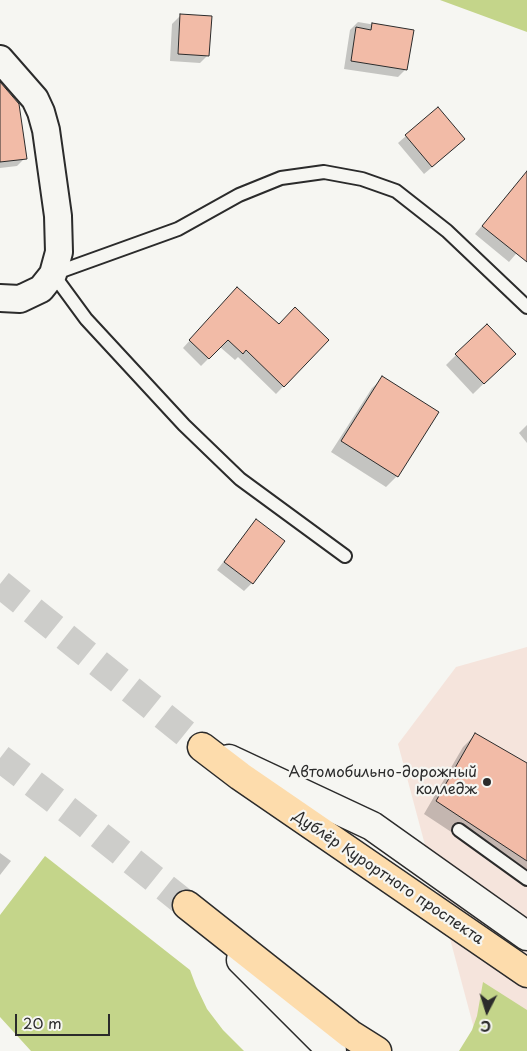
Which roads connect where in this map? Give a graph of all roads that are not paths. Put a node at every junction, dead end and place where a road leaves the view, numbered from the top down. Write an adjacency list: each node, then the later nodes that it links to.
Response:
1 (0, 59): 2 (street)
2 (53, 274): 3 (street); 4 (lane); 5 (lane)
3 (0, 298)
4 (527, 307)
5 (345, 556)
6 (459, 830): 7 (lane)
7 (527, 879)
8 (525, 932): 9 (main road, Дублёр Курортного проспекта)
9 (527, 973)
10 (332, 1051): 11 (main road)
11 (377, 1051)

